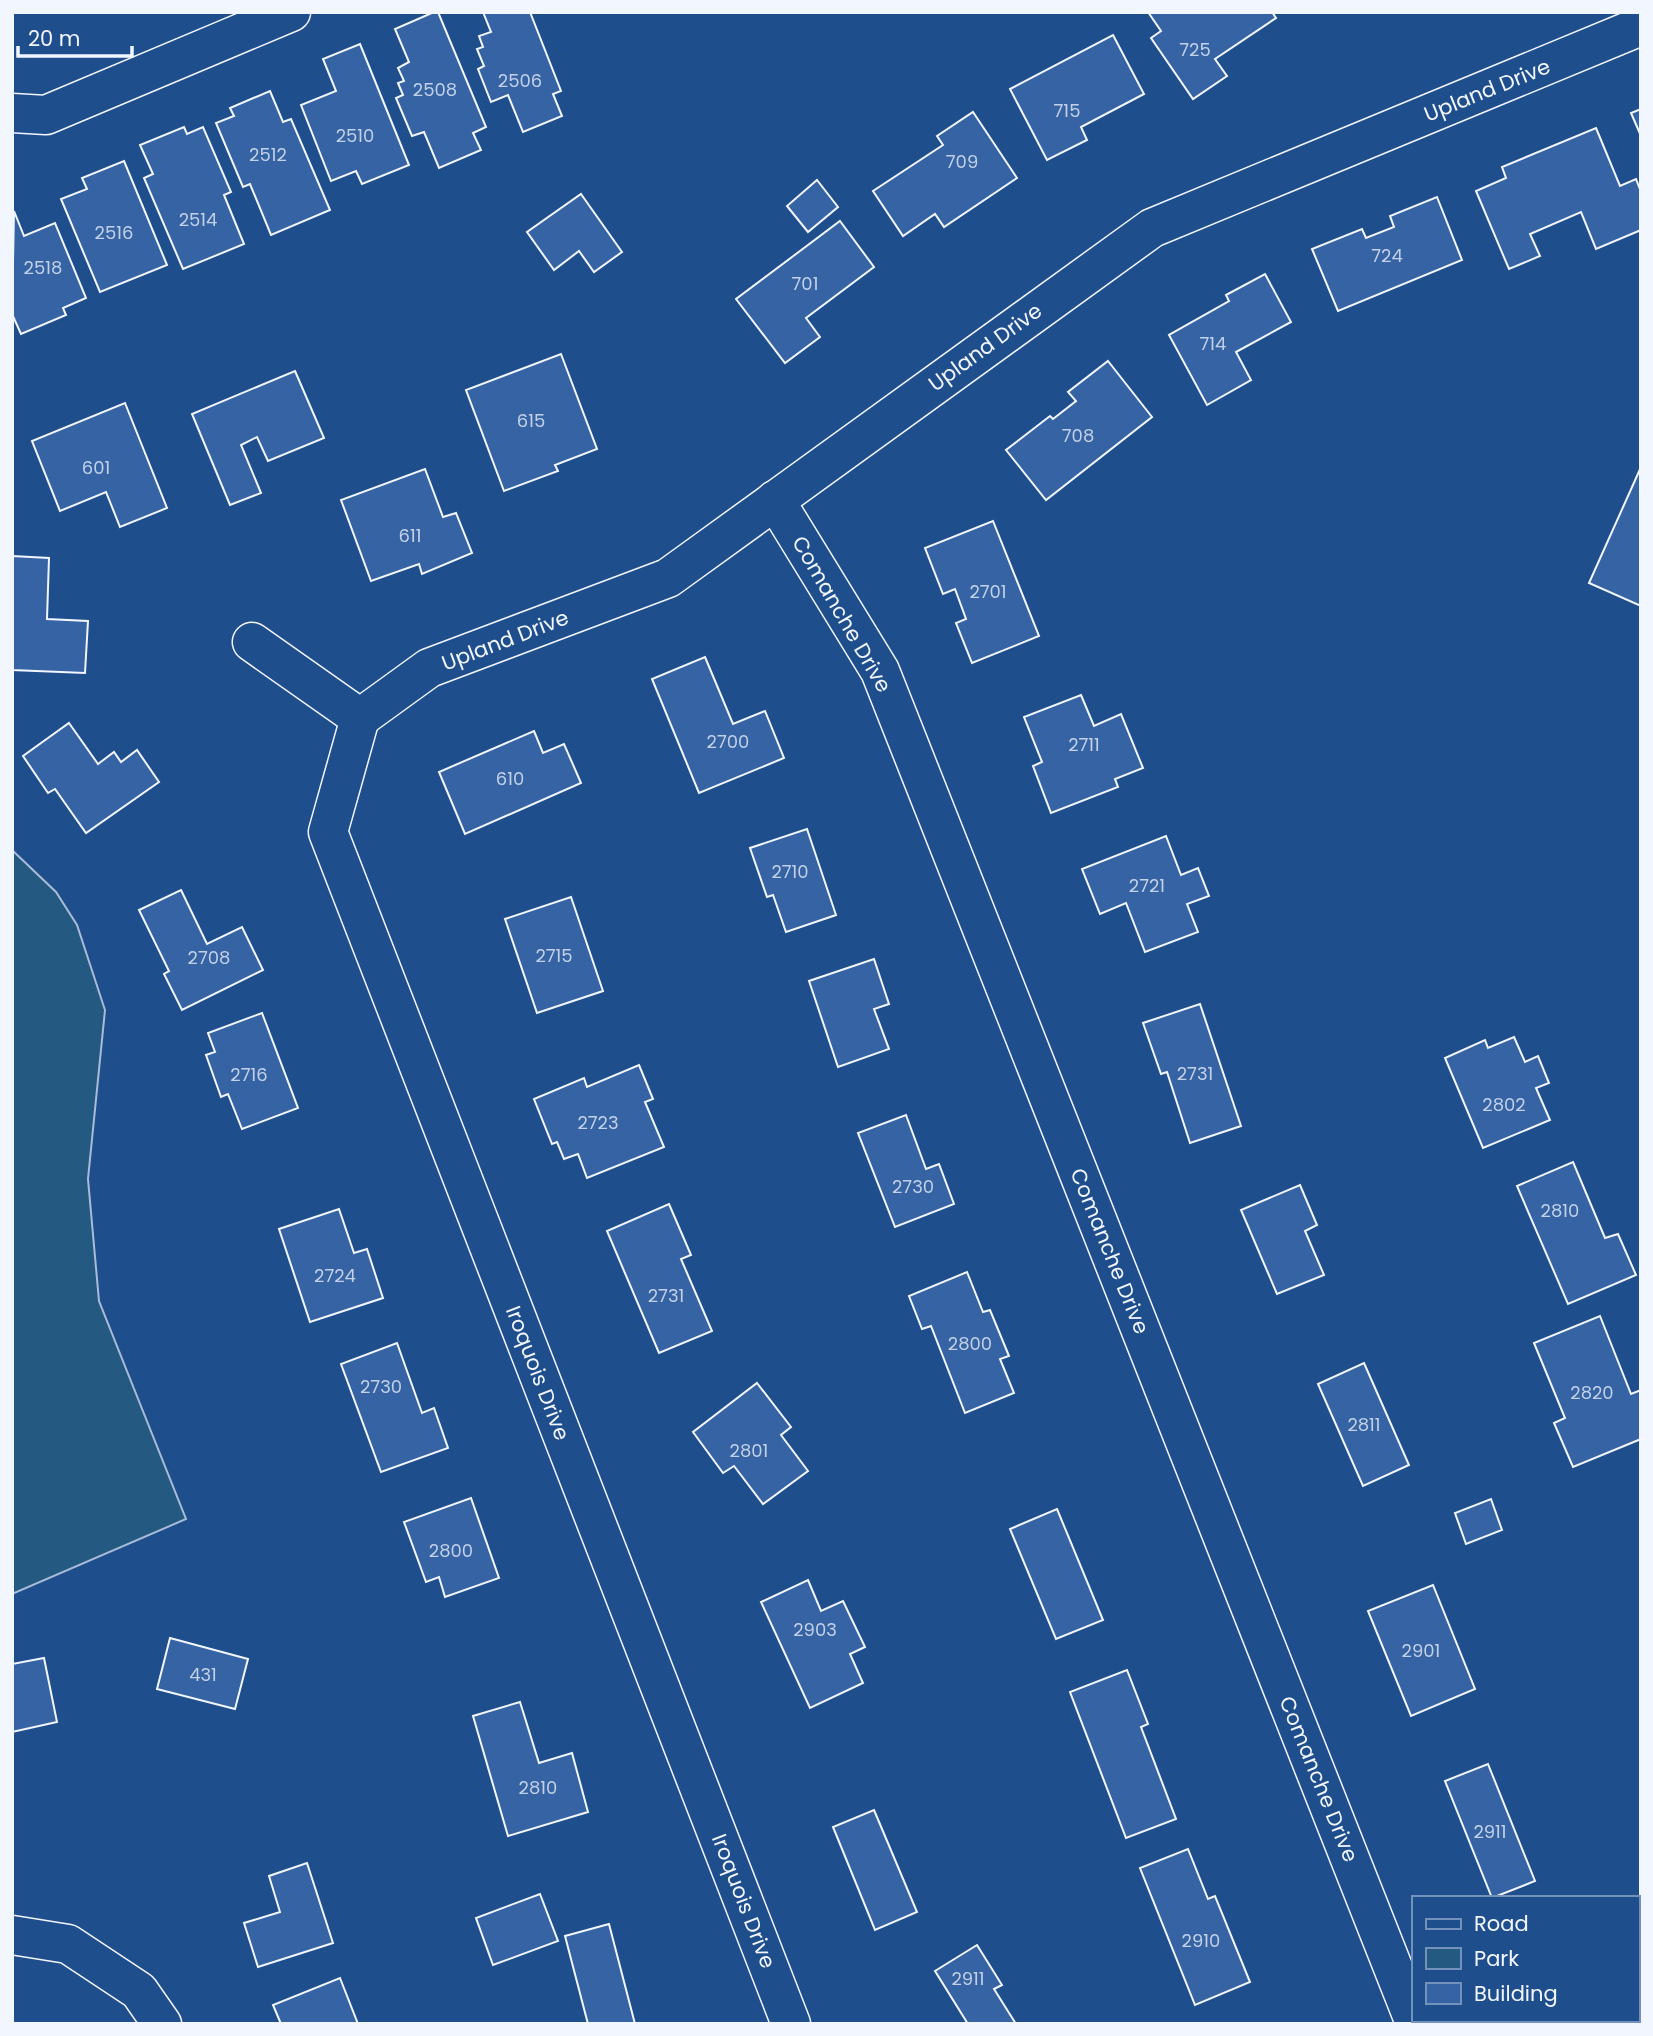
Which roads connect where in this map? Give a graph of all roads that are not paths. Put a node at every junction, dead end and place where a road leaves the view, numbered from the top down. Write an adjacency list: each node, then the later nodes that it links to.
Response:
1 (291, 12): 3 (street)
2 (1641, 26): 4 (street, Upland Drive)
3 (12, 113)
4 (775, 500): 6 (street, Upland Drive); 8 (street, Comanche Drive)
5 (252, 642): 6 (street)
6 (360, 718): 10 (street, Iroquois Drive)
7 (12, 1935): 9 (street)
8 (1412, 2016)
9 (162, 2024)
10 (791, 2024)

